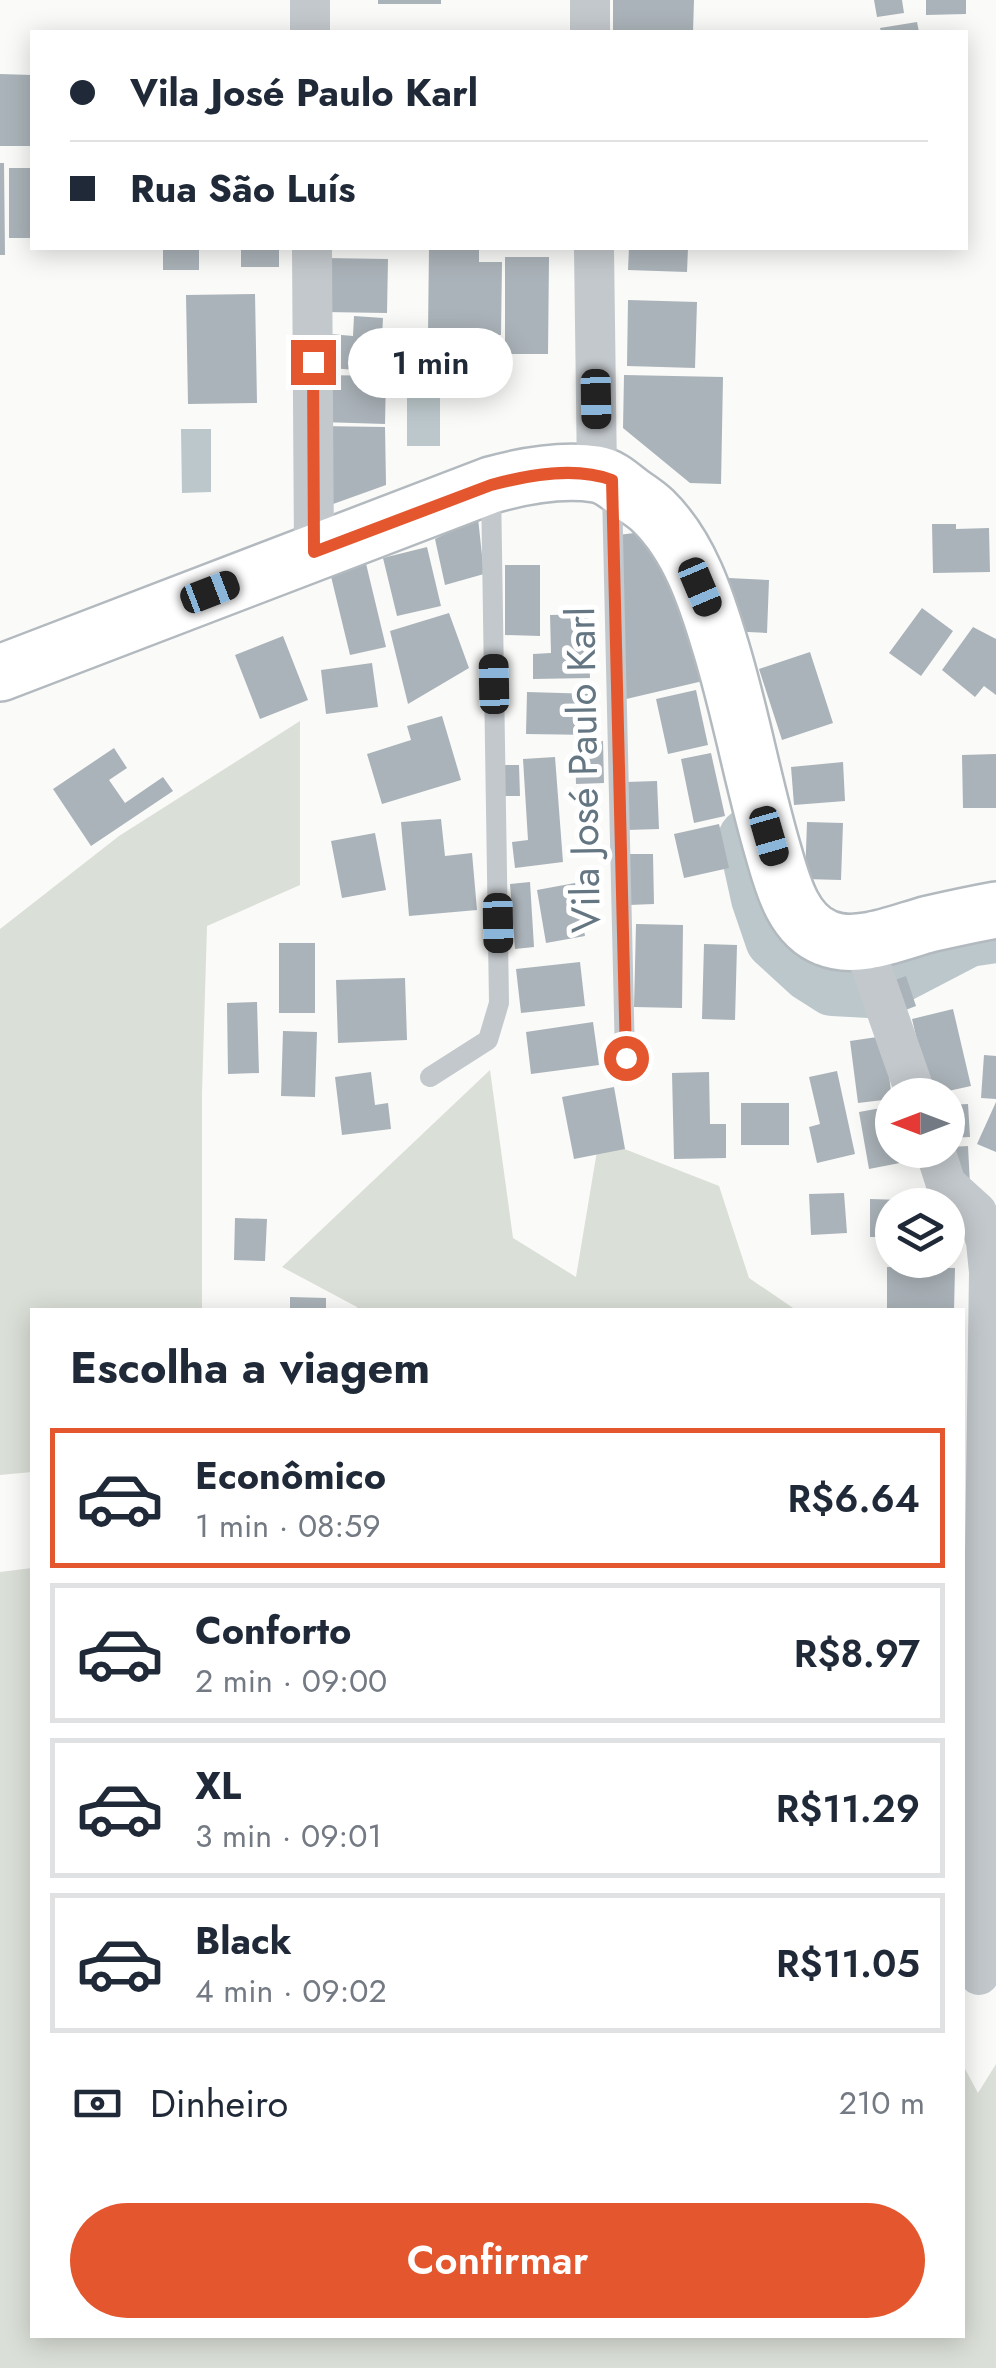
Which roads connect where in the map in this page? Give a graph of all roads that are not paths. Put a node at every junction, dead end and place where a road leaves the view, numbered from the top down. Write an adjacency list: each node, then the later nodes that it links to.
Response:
1 (310, 0): 3 (street)
2 (590, 0): 4 (street)
3 (310, 30)
4 (590, 30)
5 (312, 250): 9 (street)
6 (594, 250): 7 (street)
7 (604, 477): 8 (street); 12 (street); 13 (lane, Vila José Paulo Karl)
8 (491, 485): 9 (street); 14 (lane)
9 (314, 552): 10 (street)
10 (0, 673)
11 (996, 910): 12 (street)
12 (862, 942): 15 (street)
13 (626, 1058)
14 (430, 1077)
15 (910, 1078)
16 (941, 1168): 17 (street)
17 (979, 1975)

